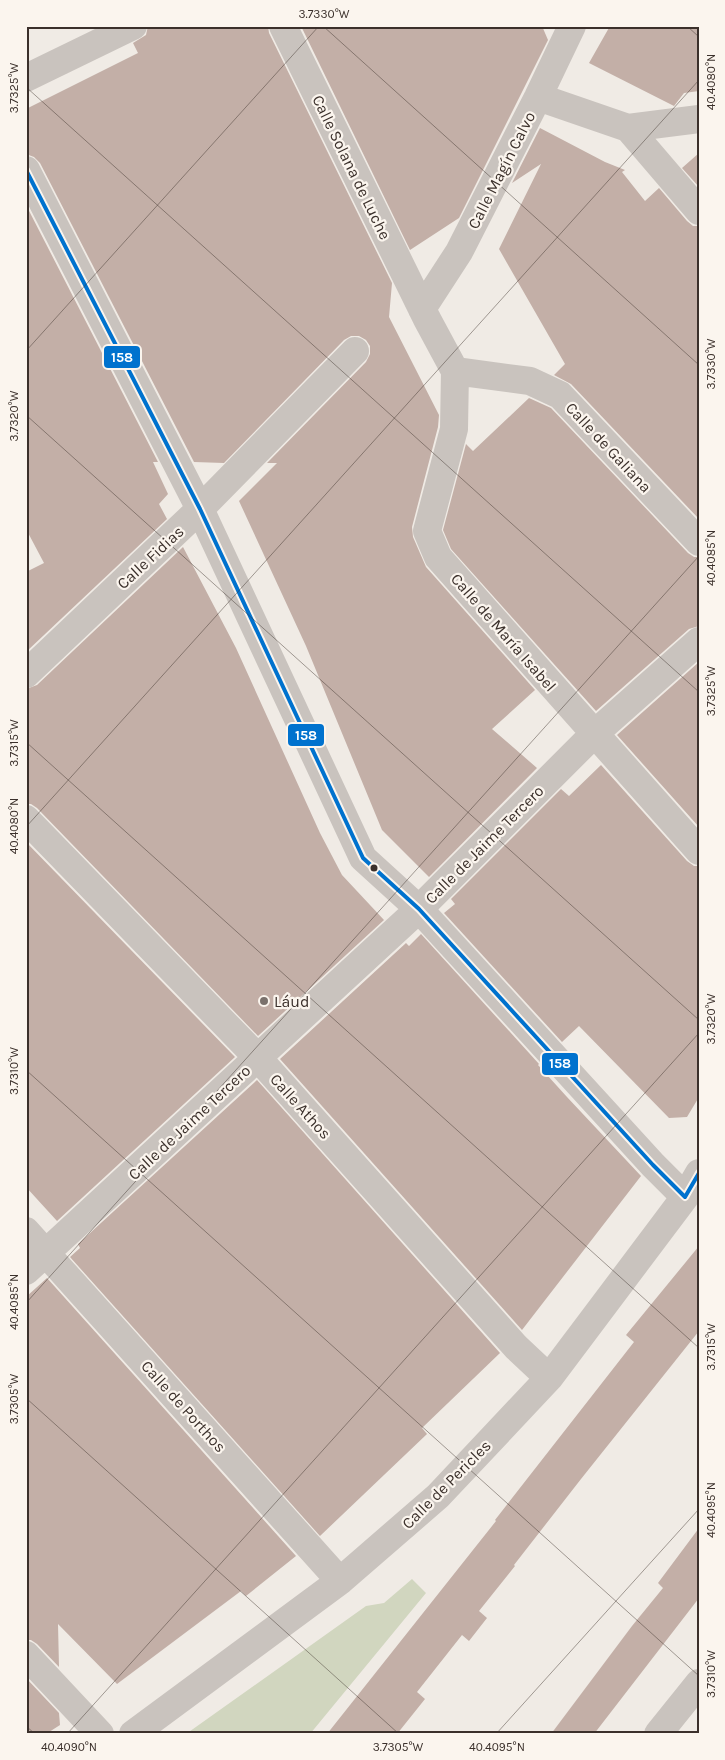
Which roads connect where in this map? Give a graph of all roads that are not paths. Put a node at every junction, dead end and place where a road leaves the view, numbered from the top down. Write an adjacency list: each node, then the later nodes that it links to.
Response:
1 (133, 26): 4 (street)
2 (283, 26): 10 (street, Calle Solana de Luche)
3 (572, 26): 5 (street, Calle Magín Calvo)
4 (26, 78)
5 (538, 97): 7 (street); 10 (street, Calle Magín Calvo)
6 (699, 120): 7 (street)
7 (628, 128): 9 (street)
8 (26, 170): 13 (street)
9 (699, 212)
10 (422, 309): 12 (street)
11 (355, 352): 13 (street, Calle Fidias)
12 (455, 371): 14 (street, Calle de Galiana); 17 (street, Calle de María Isabel)
13 (200, 510): 16 (street, Calle Fidias); 20 (street)
14 (699, 542)
15 (699, 641): 17 (street, Calle de Jaime Tercero)
16 (26, 674)
17 (594, 734): 19 (street, Calle de María Isabel); 20 (street, Calle de Jaime Tercero)
18 (26, 819): 21 (street, Calle Athos)
19 (699, 851)
20 (419, 909): 21 (street, Calle de Jaime Tercero); 23 (street)
21 (258, 1058): 25 (street, Calle de Jaime Tercero); 27 (street, Calle Athos)
22 (699, 1173): 23 (street, Calle de Pericles)
23 (685, 1196): 27 (street, Calle de Pericles)
24 (26, 1231): 25 (street, Calle de Porthos)
25 (46, 1253): 26 (street, Calle de Jaime Tercero); 28 (street, Calle de Porthos)
26 (26, 1271)
27 (549, 1378): 28 (street, Calle de Pericles)
28 (340, 1581): 32 (street, Calle de Pericles)
29 (26, 1655): 31 (street)
30 (699, 1683): 33 (street)
31 (100, 1734)
32 (133, 1734)
33 (658, 1734)

